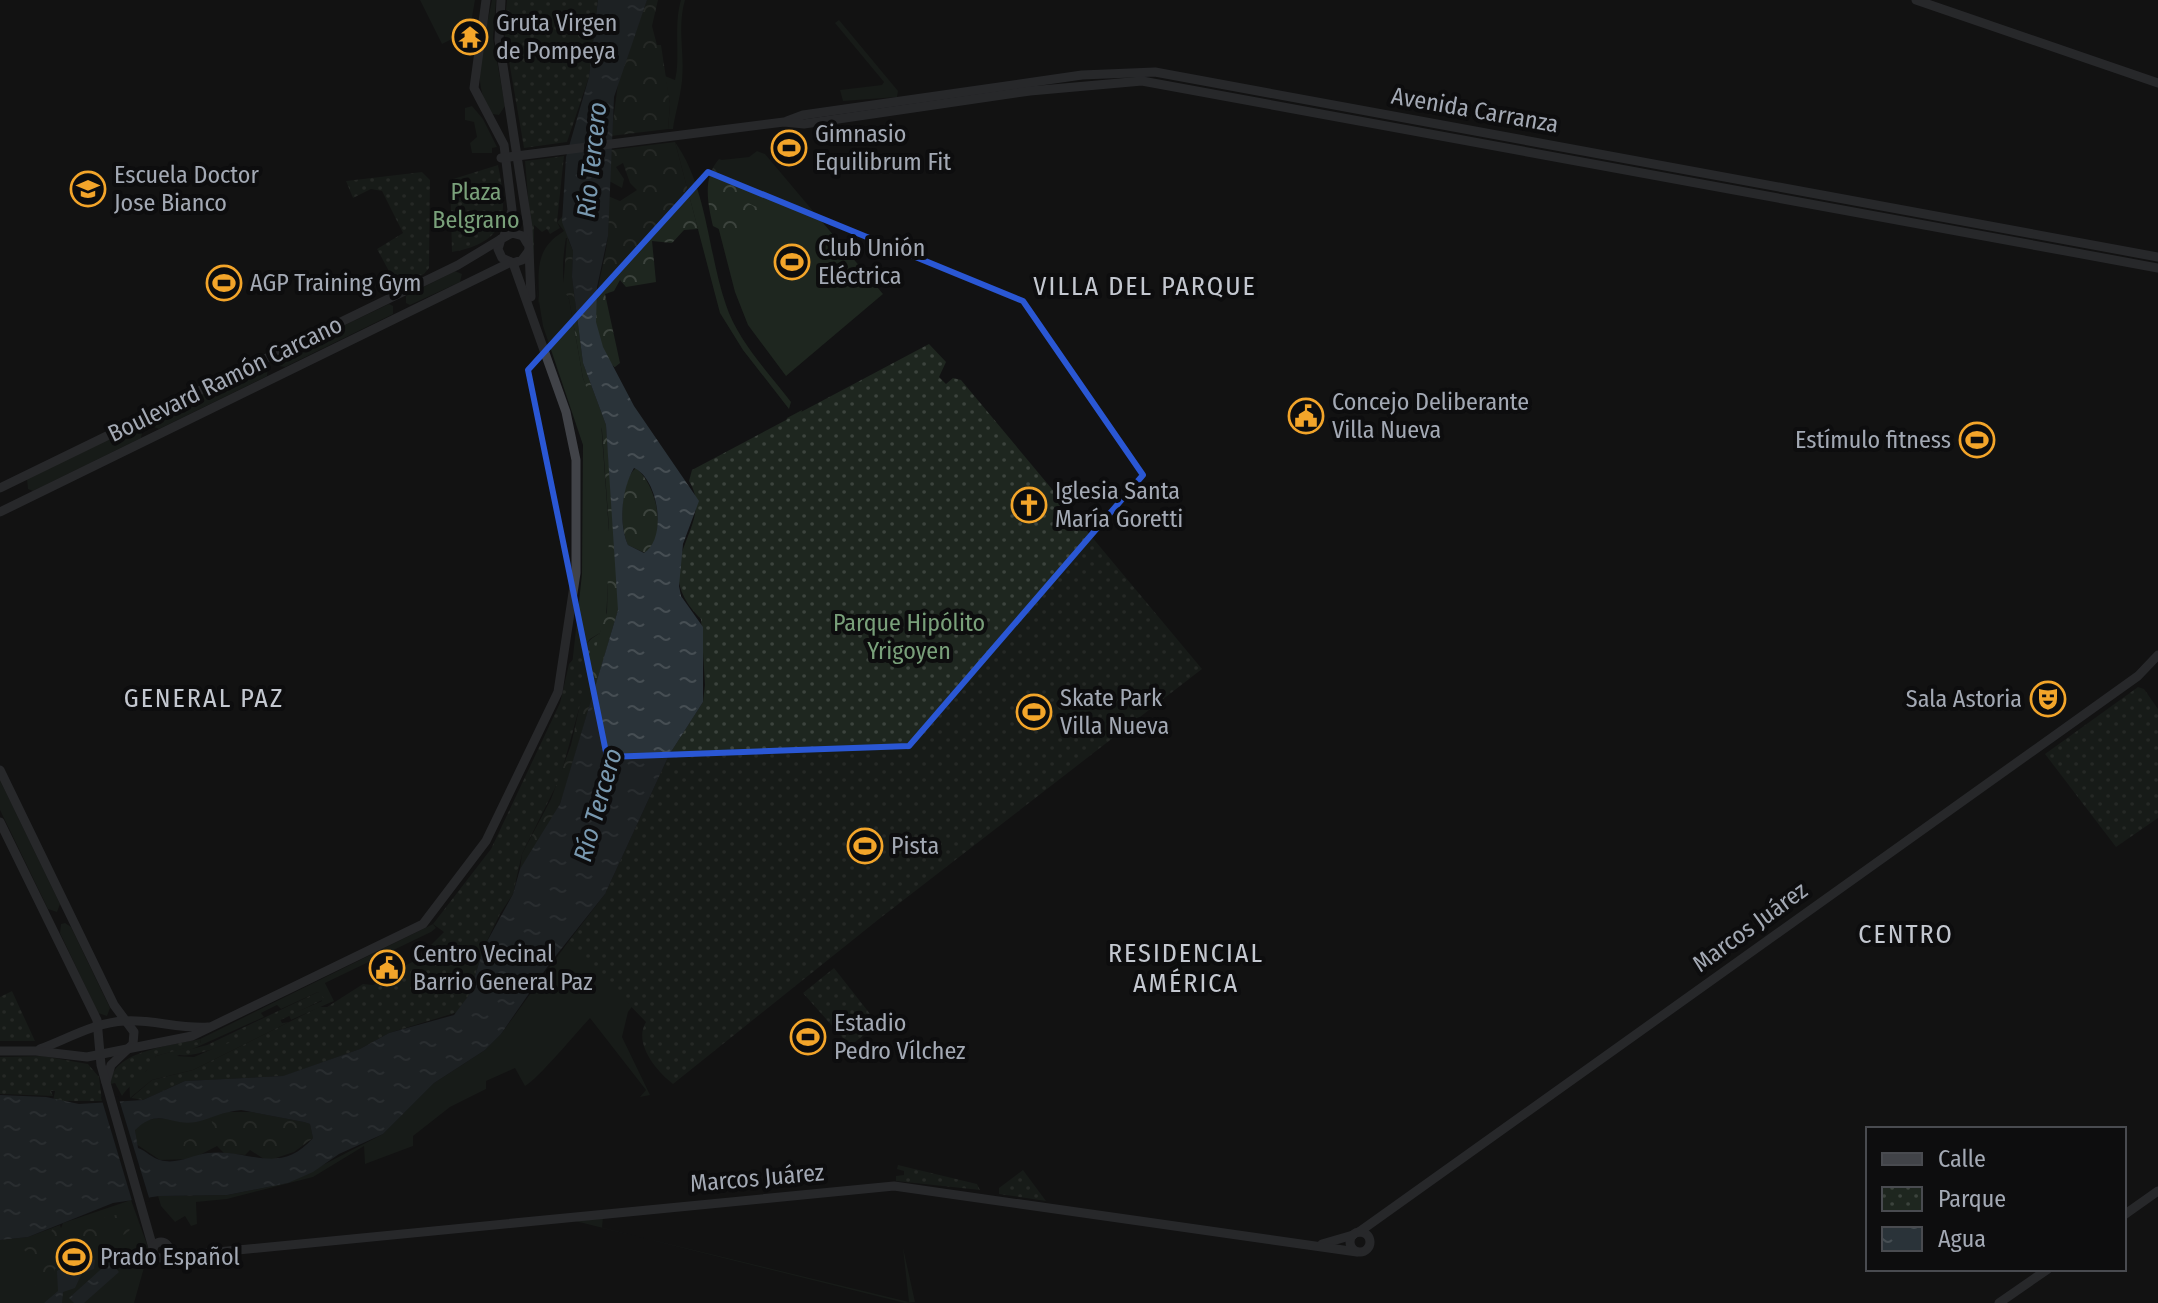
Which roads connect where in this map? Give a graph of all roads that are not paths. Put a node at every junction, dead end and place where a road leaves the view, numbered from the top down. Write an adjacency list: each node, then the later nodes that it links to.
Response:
1 (486, 0): 6 (main road)
2 (501, 0): 5 (main road)
3 (1916, 0): 4 (main road)
4 (2158, 83)
5 (511, 111): 6 (main road); 10 (main road)
6 (489, 117): 9 (main road)
7 (784, 122): 8 (main road, Avenida Carranza); 11 (main road, Avenida Carranza); 14 (main road, Avenida Carranza)
8 (501, 158)
9 (502, 238): 10 (main road); 12 (main road); 13 (main road, Boulevard Ramón Carcano)
10 (528, 250): 12 (main road); 16 (main road)
11 (2158, 257)
12 (512, 262): 15 (main road, Boulevard Ramón Carcano); 16 (main road)
13 (458, 265): 15 (main road); 17 (main road, Boulevard Ramón Carcano)
14 (2158, 268)
15 (461, 286): 18 (main road, Boulevard Ramón Carcano)
16 (539, 331): 23 (main road)
17 (0, 488)
18 (0, 512)
19 (2158, 655): 34 (main road, Marcos Juárez)
20 (0, 770): 22 (main road)
21 (0, 822): 24 (main road)
22 (125, 1021): 23 (main road); 24 (main road); 27 (main road)
23 (211, 1026): 27 (main road)
24 (97, 1027): 26 (main road); 28 (main road)
25 (0, 1051): 26 (main road)
26 (36, 1051): 29 (main road)
27 (128, 1051): 28 (main road); 30 (main road)
28 (99, 1056): 29 (main road); 30 (main road)
29 (87, 1057): 30 (main road)
30 (106, 1086): 33 (main road)
31 (2158, 1191): 32 (main road)
32 (2126, 1214)
33 (148, 1227): 35 (main road); 37 (main road)
34 (1361, 1233): 36 (main road, Marcos Juárez); 39 (main road); 39 (main road)
35 (166, 1242): 37 (main road); 38 (main road, Marcos Juárez); 40 (main road)
36 (1316, 1245): 38 (main road, Marcos Juárez); 39 (main road, Marcos Juárez)
37 (153, 1248): 40 (main road)
38 (199, 1252): 40 (main road, Marcos Juárez)
39 (1357, 1252)
40 (166, 1257)
41 (2045, 1271): 42 (main road)
42 (1999, 1303)

